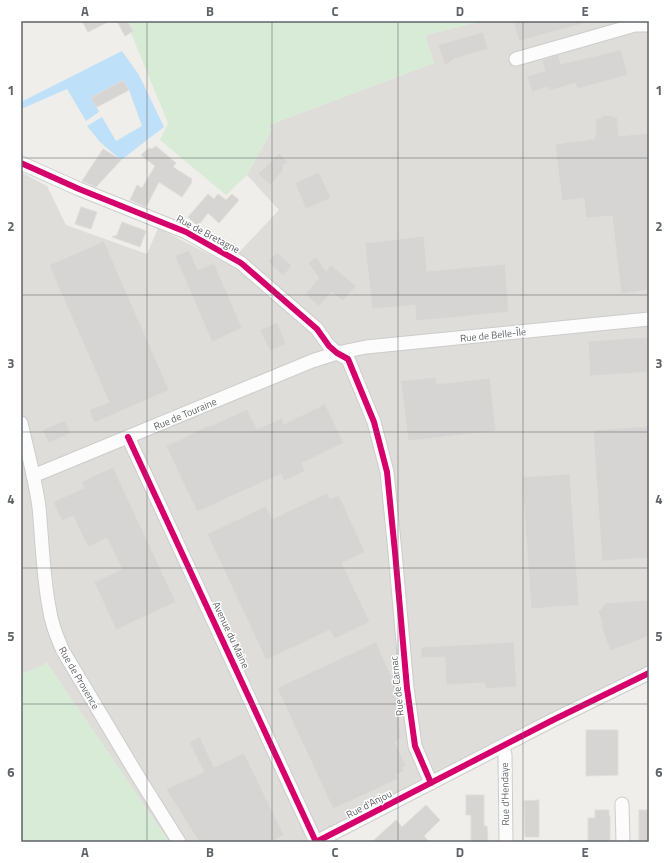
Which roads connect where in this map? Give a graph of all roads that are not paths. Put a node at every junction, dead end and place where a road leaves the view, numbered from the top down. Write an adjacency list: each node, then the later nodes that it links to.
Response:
1 (631, 23): 2 (street); 3 (street)
2 (649, 25)
3 (516, 59)
4 (21, 163): 6 (street, Rue de Bretagne)
5 (649, 319): 6 (street, Rue de Belle-Île)
6 (337, 353): 8 (street, Rue de Touraine); 12 (street, Rue de Carnac)
7 (21, 423): 9 (street, Rue de Provence)
8 (128, 437): 9 (street, Rue de Touraine); 15 (street, Avenue du Maine)
9 (34, 476): 14 (street, Rue de Provence)
10 (649, 673): 11 (street)
11 (503, 746): 12 (street); 16 (street, Rue d'Hendaye)
12 (431, 783): 15 (street, Rue d'Anjou)
13 (622, 804): 17 (street)
14 (179, 842)
15 (316, 842)
16 (506, 842)
17 (623, 842)

